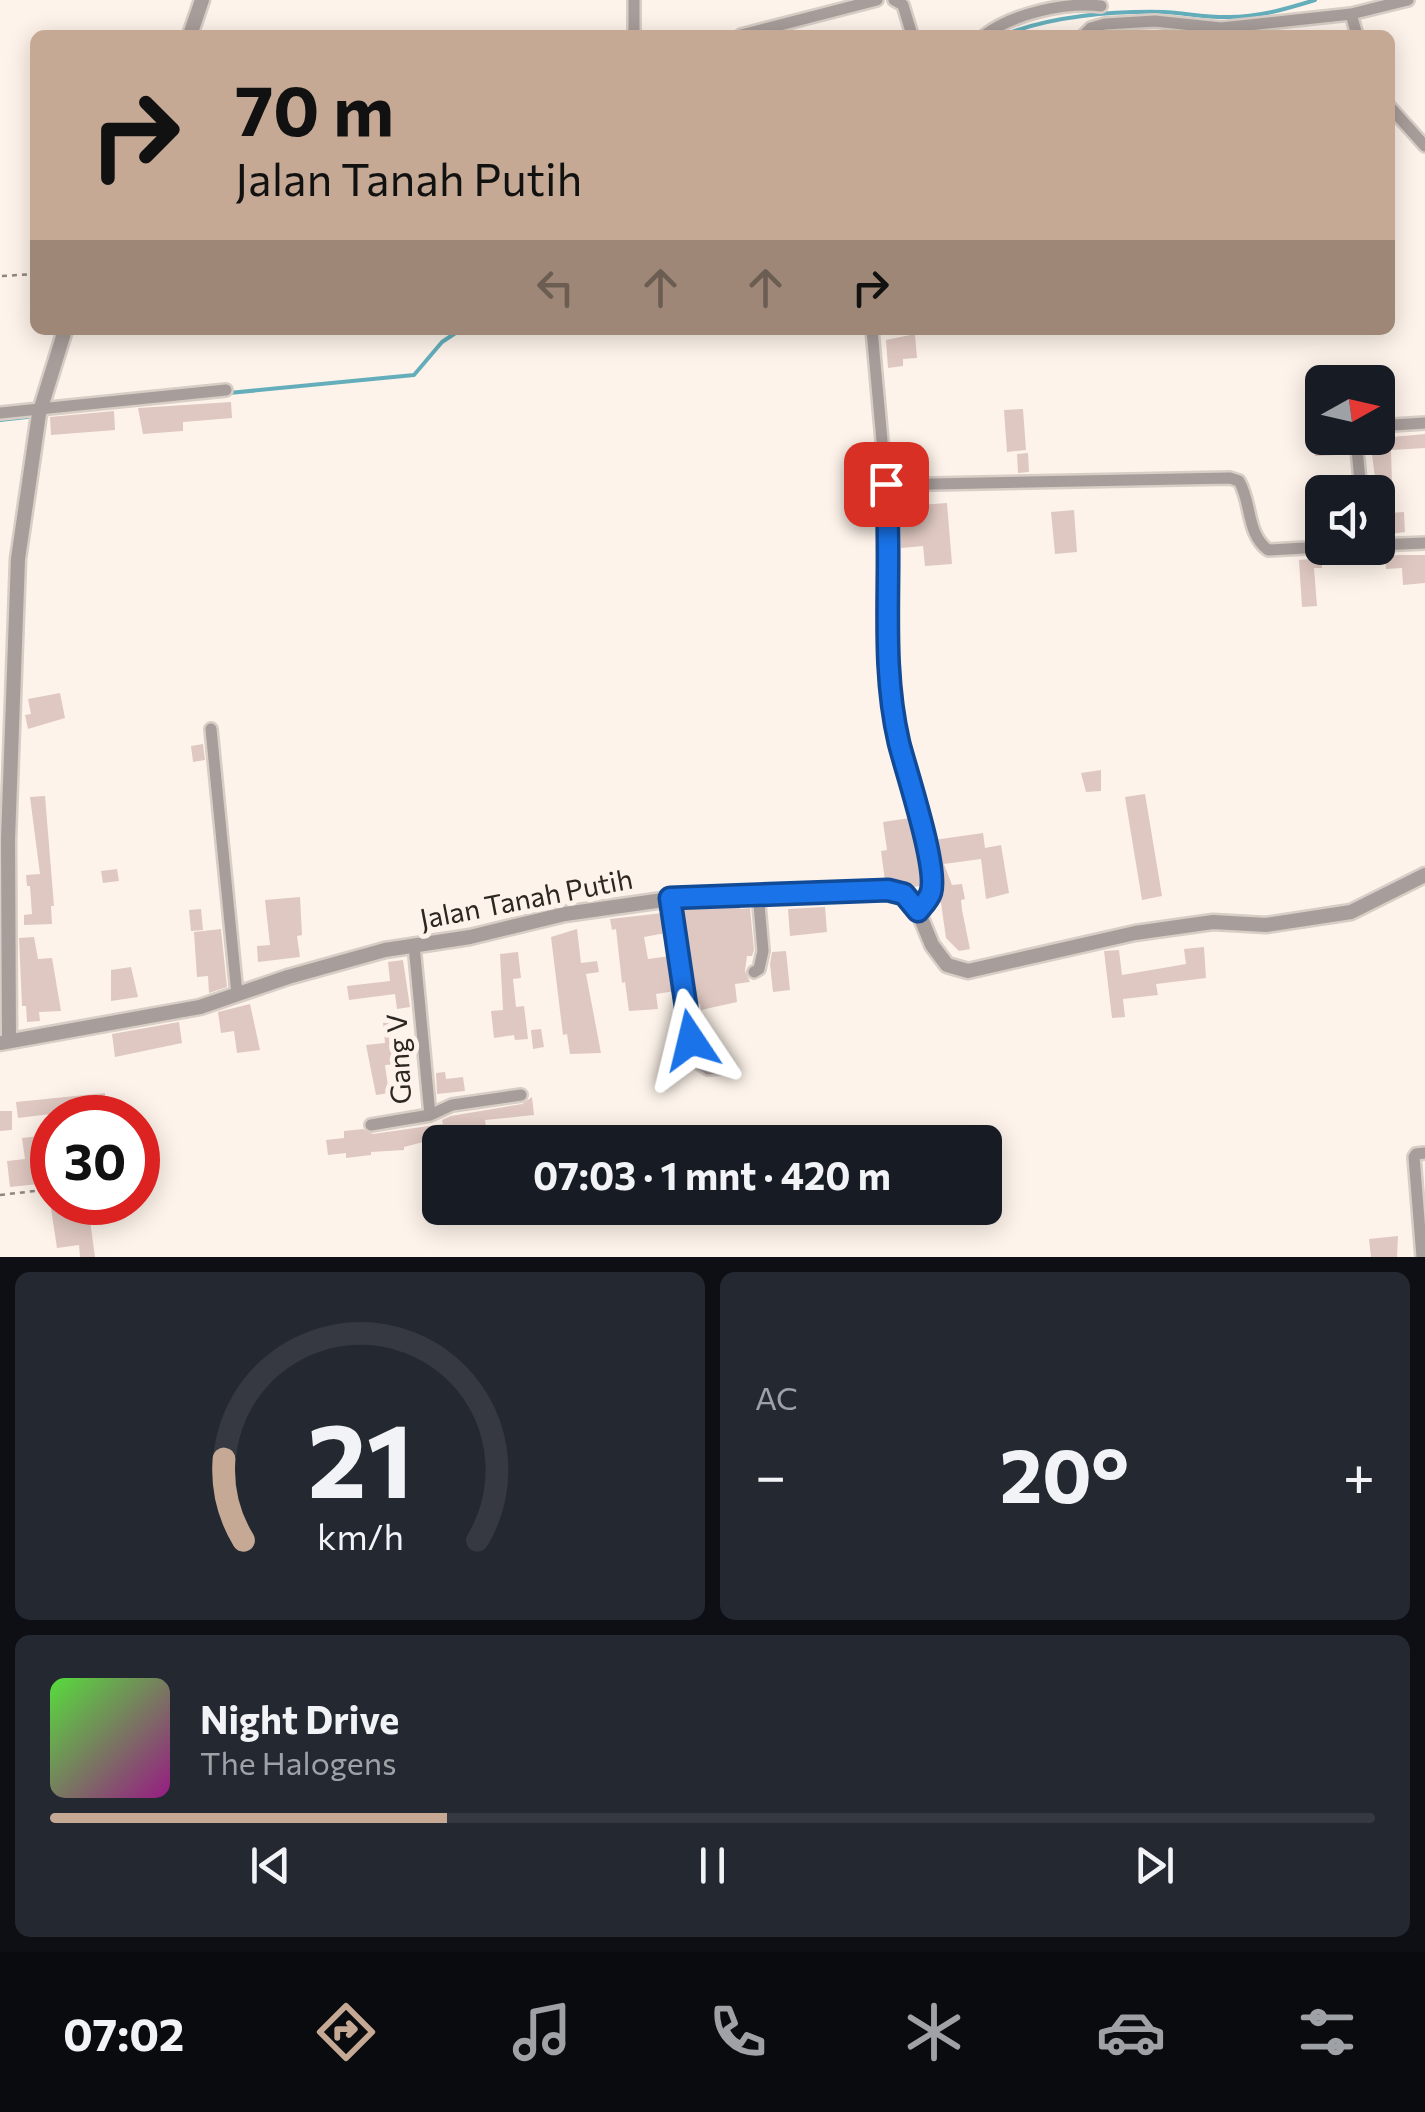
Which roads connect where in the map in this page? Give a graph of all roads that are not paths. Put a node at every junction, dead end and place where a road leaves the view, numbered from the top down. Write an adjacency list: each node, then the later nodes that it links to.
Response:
1 (202, 0): 8 (street)
2 (634, 0): 9 (street)
3 (877, 0): 10 (street)
4 (894, 0): 11 (street)
5 (1408, 0): 7 (street)
6 (1107, 12): 7 (street); 12 (street); 13 (street)
7 (1351, 14): 14 (street)
8 (192, 30)
9 (634, 30)
10 (760, 30)
11 (910, 30)
12 (993, 30)
13 (1089, 30)
14 (1356, 30)
15 (1395, 113): 16 (street)
16 (1425, 146)
17 (63, 335): 21 (street)
18 (872, 335): 24 (street)
19 (226, 390): 21 (street)
20 (0, 413): 21 (street)
21 (39, 416): 28 (street)
22 (1425, 423): 23 (street)
23 (1395, 425)
24 (886, 484): 27 (street); 33 (street)
25 (1425, 543): 26 (street)
26 (1395, 544)
27 (1305, 548)
28 (7, 705): 34 (street)
29 (212, 728): 37 (street)
30 (1425, 874): 33 (street)
31 (758, 893): 32 (street, Jalan Tanah Putih); 33 (street, Jalan Tanah Putih); 36 (street)
32 (670, 898): 35 (street, Jalan Tanah Putih); 39 (street)
33 (918, 911)
34 (4, 922): 38 (street)
35 (414, 945): 37 (street, Jalan Tanah Putih); 41 (street, Gang V)
36 (754, 972)
37 (238, 994): 38 (street, Jalan Tanah Putih)
38 (4, 1042)
39 (722, 1068)
40 (522, 1095): 41 (street)
41 (430, 1115): 42 (street, Gang V)
42 (371, 1125)
43 (1425, 1153): 44 (street)
44 (1422, 1257)

